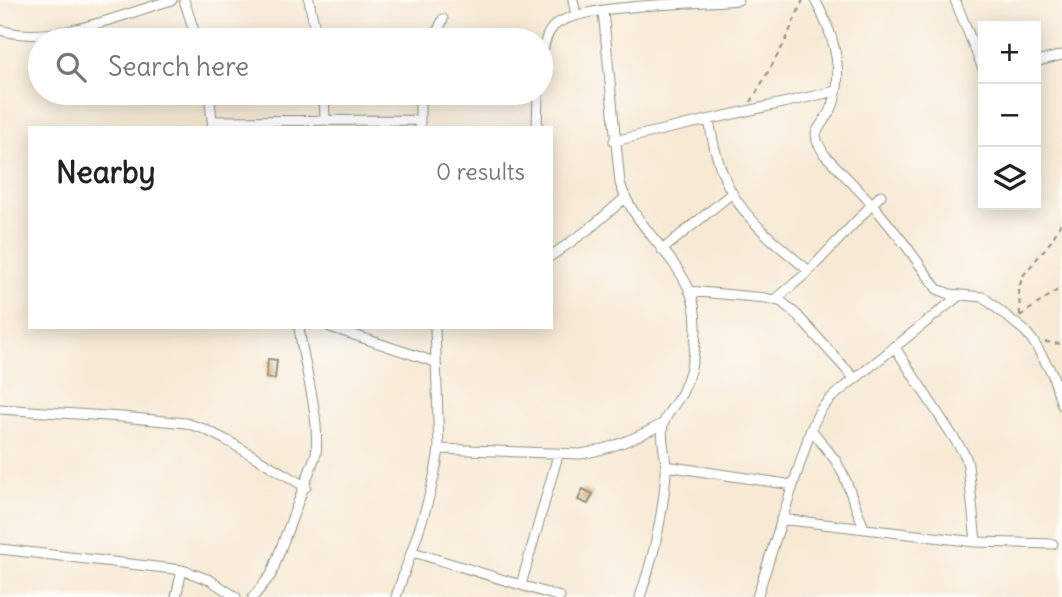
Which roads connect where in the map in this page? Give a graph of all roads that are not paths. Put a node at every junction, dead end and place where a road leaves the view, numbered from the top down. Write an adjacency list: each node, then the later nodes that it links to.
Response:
1 (172, 0): 11 (street)
2 (184, 0): 12 (street)
3 (309, 0): 13 (street)
4 (573, 0): 9 (street)
5 (738, 0): 8 (street)
6 (815, 0): 21 (street)
7 (955, 0): 19 (street)
8 (603, 11): 9 (street); 31 (street)
9 (576, 16): 15 (street)
10 (443, 19): 14 (street)
11 (74, 28)
12 (193, 28)
13 (315, 28)
14 (439, 28)
15 (551, 28)
16 (0, 30): 17 (street)
17 (28, 36)
18 (1062, 55): 20 (street)
19 (978, 57)
20 (1041, 61)
21 (836, 91): 27 (street); 35 (street)
22 (211, 105): 28 (street)
23 (324, 105): 26 (street)
24 (420, 105): 29 (street)
25 (538, 105): 30 (street)
26 (325, 120): 28 (street); 29 (street)
27 (709, 120): 31 (street); 32 (street)
28 (213, 124)
29 (420, 124)
30 (537, 126)
31 (614, 141): 34 (street)
32 (731, 194): 36 (street); 38 (street)
33 (881, 195): 35 (street)
34 (625, 198): 36 (street); 37 (street)
35 (873, 205): 38 (street); 40 (street)
36 (662, 250): 39 (street)
37 (553, 255)
38 (809, 271): 41 (street)
39 (689, 291): 41 (street); 50 (street)
40 (960, 295): 45 (street); 48 (street)
41 (776, 299): 47 (street)
42 (299, 329): 56 (street)
43 (336, 329): 46 (street)
44 (435, 329): 46 (street)
45 (894, 346): 47 (street); 59 (street)
46 (435, 362): 52 (street)
47 (854, 378): 51 (street)
48 (1062, 405)
49 (0, 409): 56 (street)
50 (664, 423): 53 (street); 54 (street)
51 (811, 429): 55 (street); 58 (street)
52 (439, 449): 53 (street); 62 (street)
53 (558, 455): 64 (street)
54 (666, 466): 55 (street); 70 (street)
55 (793, 485): 57 (street)
56 (306, 487): 67 (street)
57 (781, 519): 58 (street); 71 (street)
58 (864, 528): 59 (street)
59 (975, 542): 60 (street)
60 (1053, 544)
61 (0, 549): 63 (street)
62 (413, 551): 64 (street); 68 (street)
63 (182, 570): 65 (street); 66 (street)
64 (521, 585): 69 (street)
65 (176, 597)
66 (236, 597)
67 (253, 597)
68 (396, 597)
69 (560, 597)
70 (640, 597)
71 (757, 597)

